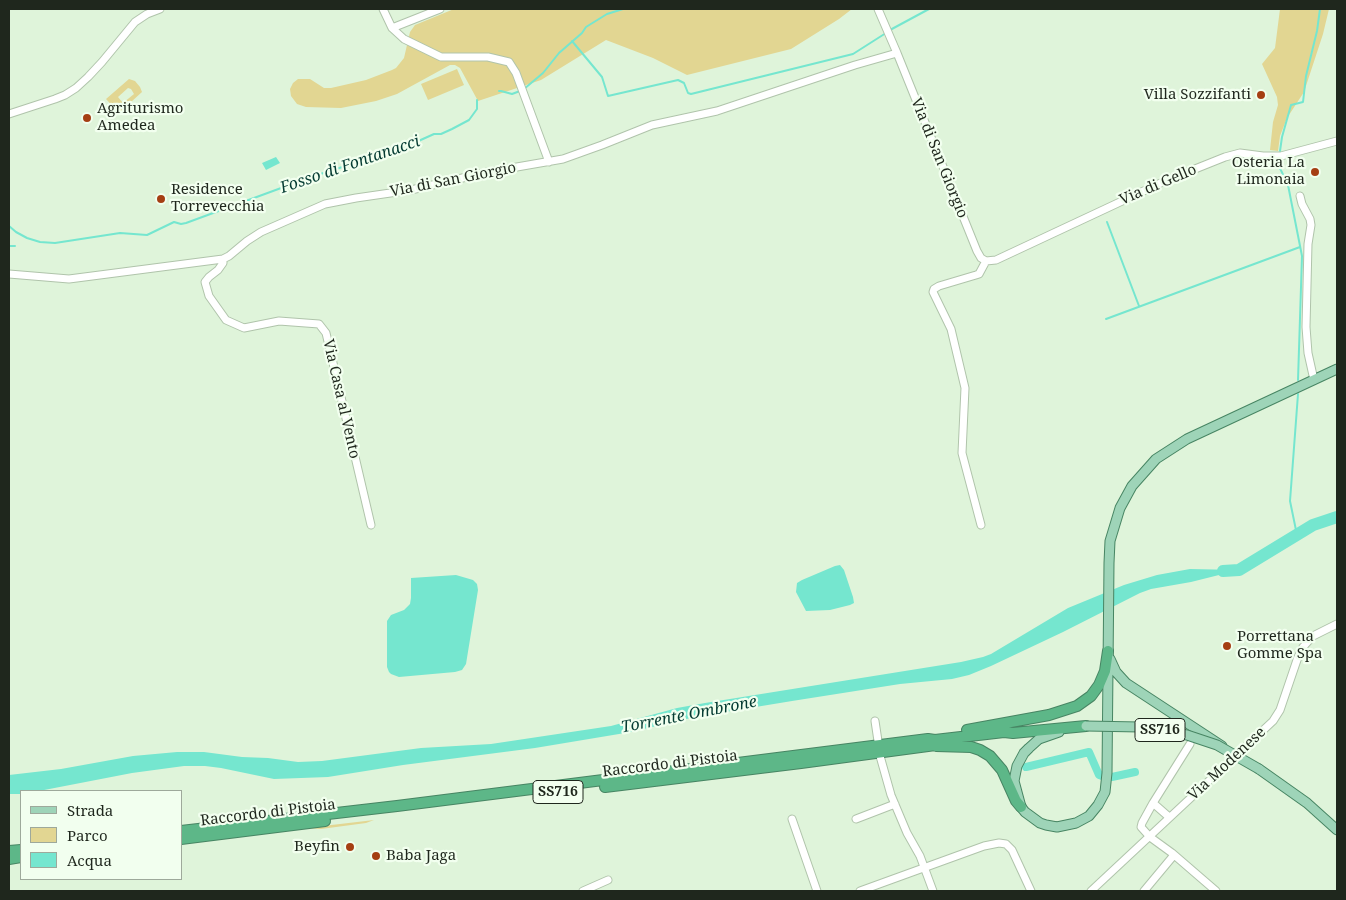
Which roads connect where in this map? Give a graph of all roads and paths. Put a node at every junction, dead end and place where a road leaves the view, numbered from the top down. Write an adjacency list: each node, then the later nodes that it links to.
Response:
1 (160, 9): 7 (street)
2 (383, 9): 5 (street)
3 (440, 9): 5 (street)
4 (878, 9): 6 (street, Via di San Giorgio)
5 (392, 28): 9 (street)
6 (897, 53): 9 (street, Via di San Giorgio); 12 (street, Via di San Giorgio)
7 (9, 114)
8 (1337, 141): 12 (street, Via di Gello)
9 (549, 162): 11 (street, Via di San Giorgio)
10 (1300, 196): 15 (street)
11 (223, 259): 13 (street, Via di San Giorgio); 16 (street, Via Casa al Vento)
12 (986, 261): 17 (street)
13 (9, 274)
14 (1337, 369): 15 (main road)
15 (1314, 380): 19 (main road)
16 (371, 525)
17 (981, 526)
18 (1337, 624): 30 (street, Via Modenese)
19 (1108, 652): 23 (highway); 25 (main road, bridge); 29 (main road)
20 (875, 721): 22 (street)
21 (1086, 726): 23 (highway, Raccordo di Pistoia / SS716); 25 (main road, Raccordo di Pistoia / SS716, bridge); 29 (main road)
22 (878, 741)
23 (932, 742): 29 (highway); 34 (highway, Raccordo di Pistoia / SS716); 36 (highway, Raccordo di Pistoia / SS716)
24 (1190, 744): 27 (street)
25 (1230, 752): 33 (main road, Raccordo di Pistoia / SS716, bridge)
26 (880, 756): 28 (street)
27 (1153, 803): 30 (street); 35 (street)
28 (895, 804): 32 (street); 38 (street)
29 (1021, 806)
30 (1169, 817): 35 (street, Via Modenese)
31 (792, 819): 41 (street)
32 (856, 819)
33 (1337, 830)
34 (182, 831)
35 (1150, 837): 37 (street); 45 (street, Via Modenese)
36 (182, 839)
37 (1174, 854): 46 (street); 47 (street)
38 (925, 867): 42 (street); 43 (street); 44 (street)
39 (608, 880): 40 (street)
40 (582, 891)
41 (817, 891)
42 (860, 891)
43 (933, 891)
44 (1030, 891)
45 (1091, 891)
46 (1144, 891)
47 (1216, 891)

